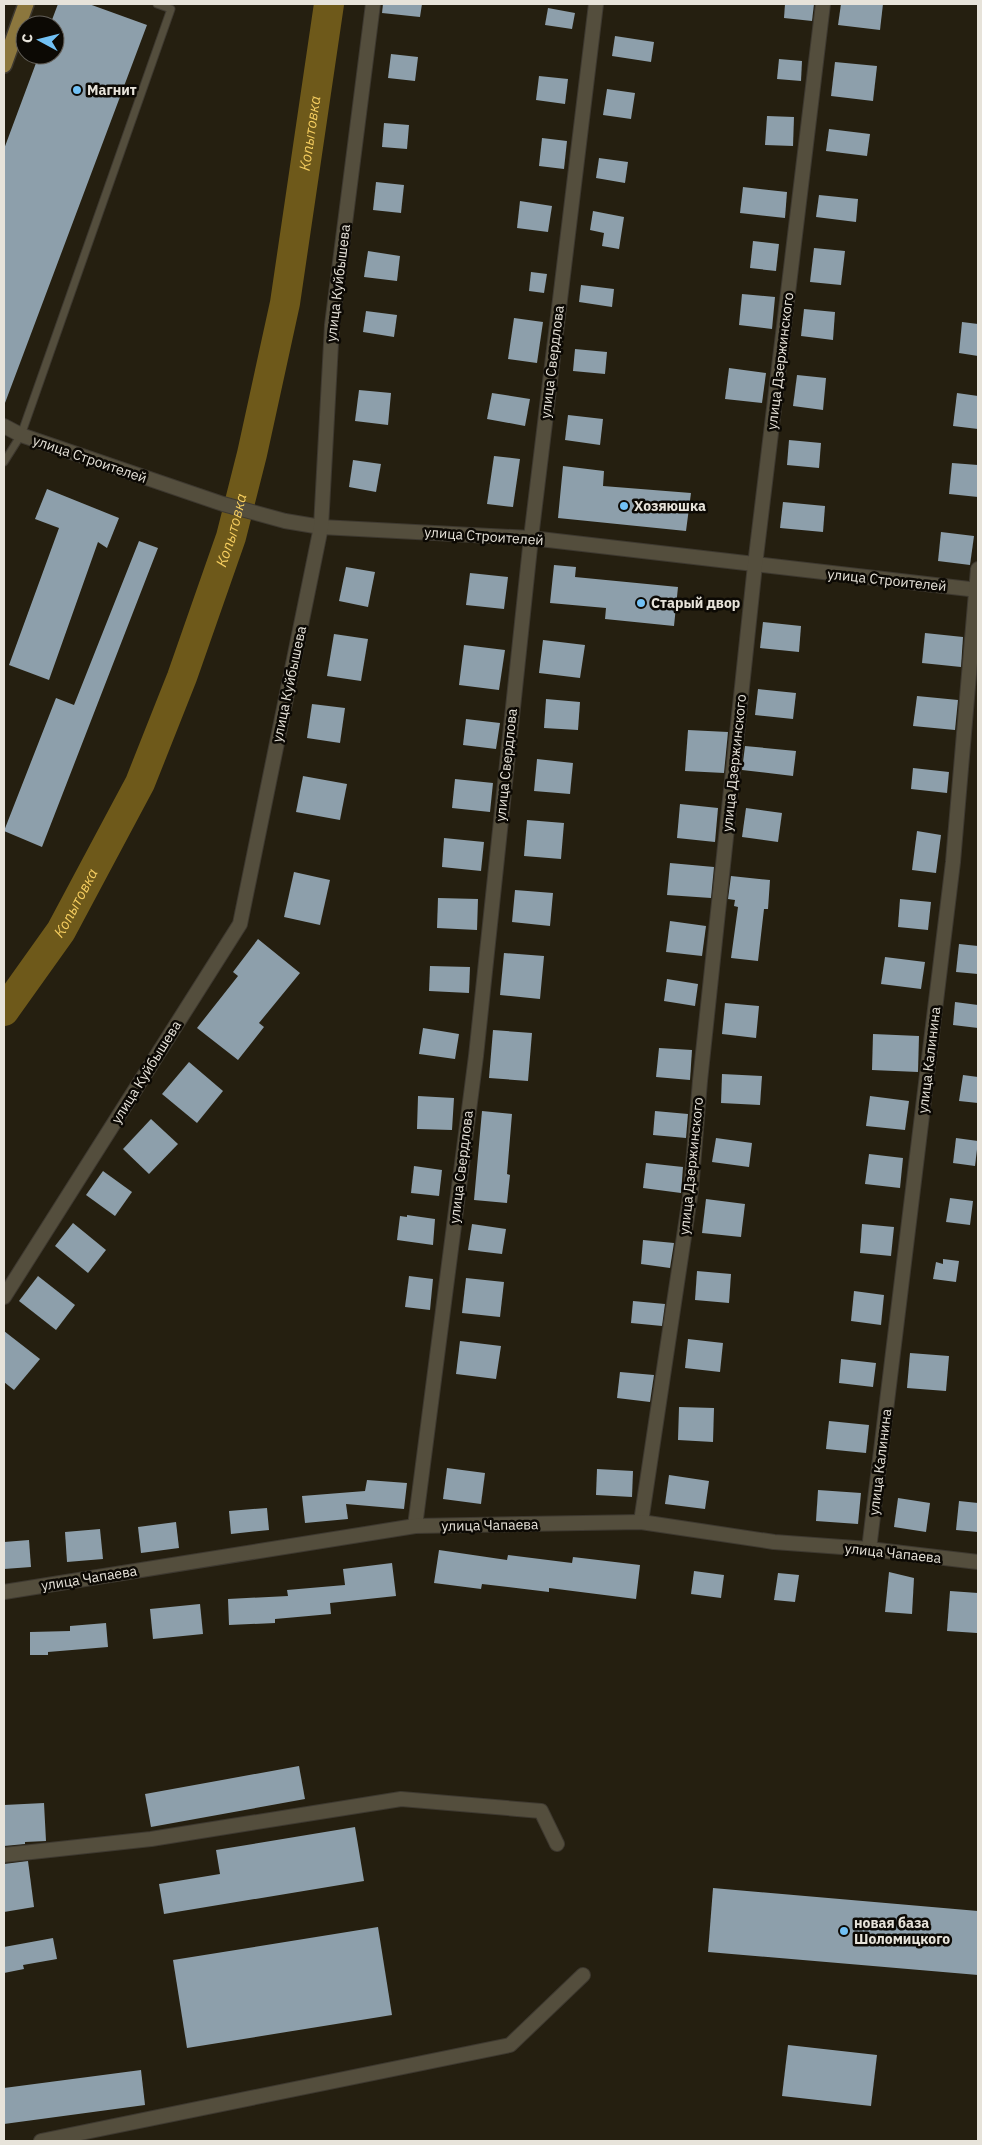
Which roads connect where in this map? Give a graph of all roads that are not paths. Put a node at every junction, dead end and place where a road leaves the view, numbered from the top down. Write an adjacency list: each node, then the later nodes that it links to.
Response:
1 (26, 4): 6 (main road)
2 (157, 4): 8 (lane)
3 (373, 4): 10 (street, улица Куйбышева)
4 (596, 4): 11 (street, улица Свердлова)
5 (823, 4): 12 (street, улица Дзержинского)
6 (4, 65)
7 (4, 426): 8 (street, улица Строителей)
8 (22, 435): 9 (lane); 10 (street, улица Строителей)
9 (4, 462)
10 (321, 527): 11 (street, улица Строителей); 15 (street, улица Куйбышева)
11 (531, 538): 12 (street, улица Строителей); 17 (street, улица Свердлова)
12 (755, 565): 14 (street, улица Строителей); 16 (street, улица Дзержинского)
13 (978, 569): 14 (street, улица Калинина)
14 (977, 590): 18 (street, улица Калинина)
15 (4, 1297)
16 (641, 1522): 17 (street, улица Чапаева); 18 (street, улица Чапаева)
17 (415, 1526): 20 (street, улица Чапаева)
18 (869, 1549): 19 (street, улица Чапаева)
19 (978, 1562)
20 (4, 1592)
21 (557, 1844): 22 (street)
22 (4, 1855)
23 (583, 1975): 24 (street)
24 (41, 2141)

